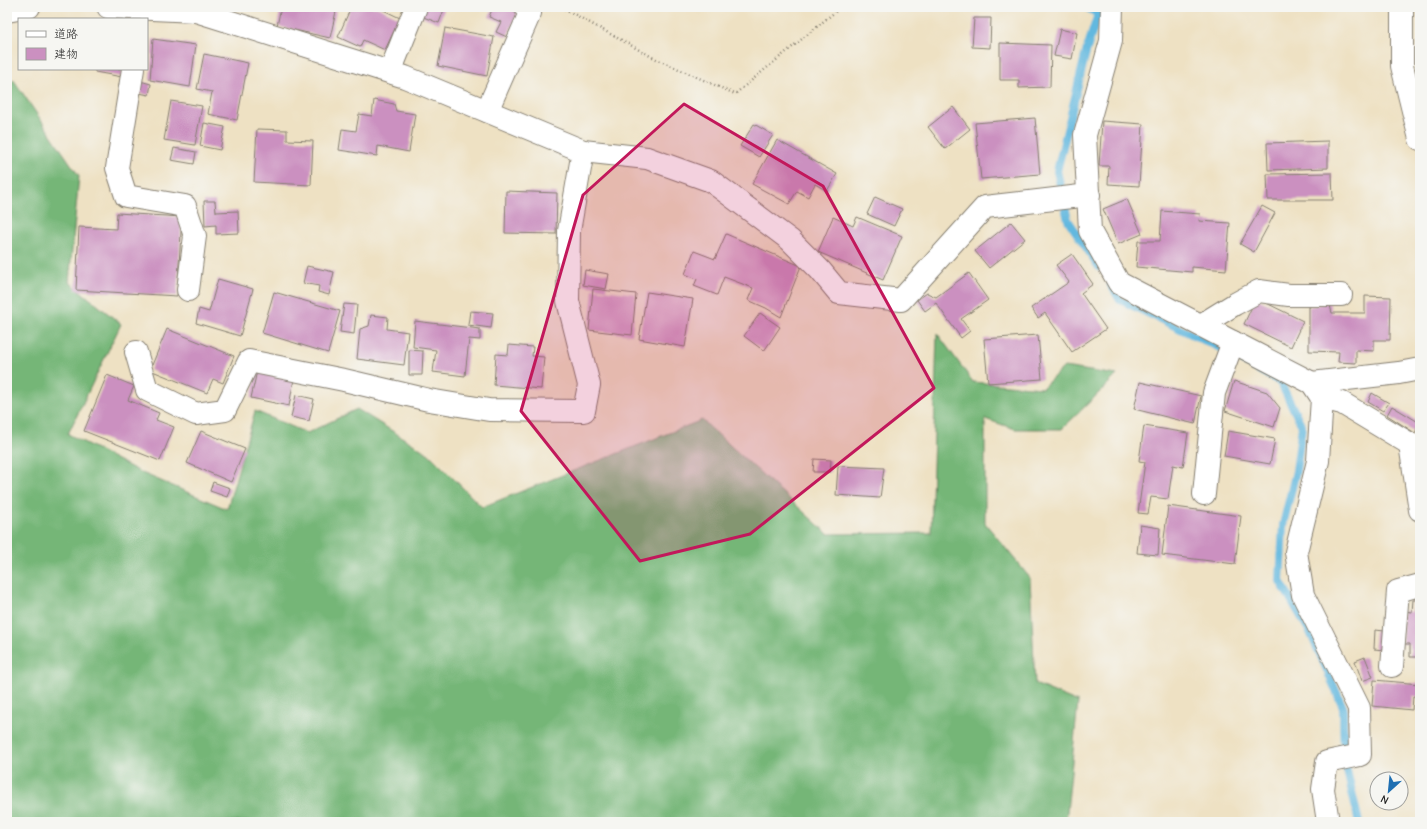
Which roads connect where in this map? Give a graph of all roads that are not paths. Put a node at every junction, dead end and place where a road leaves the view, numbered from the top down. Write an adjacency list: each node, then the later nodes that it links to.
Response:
1 (29, 7): 8 (street)
2 (108, 7): 9 (street)
3 (416, 7): 11 (street)
4 (525, 7): 12 (street)
5 (1112, 7): 15 (street)
6 (1402, 7): 13 (street)
7 (180, 8): 9 (street); 11 (street)
8 (7, 11)
9 (144, 14)
10 (133, 70): 16 (street)
11 (390, 72): 12 (street)
12 (487, 111): 14 (street)
13 (1420, 139)
14 (583, 151): 15 (street); 20 (street)
15 (1084, 195): 18 (street)
16 (188, 290)
17 (1341, 296): 18 (street)
18 (1201, 325): 19 (street)
19 (1233, 343): 22 (street); 24 (street)
20 (136, 352)
21 (1420, 369): 22 (street)
22 (1317, 390): 23 (street); 28 (street)
23 (1415, 447): 25 (street)
24 (1204, 494)
25 (1420, 510)
26 (1420, 585): 27 (street)
27 (1392, 666)
28 (1328, 822)

